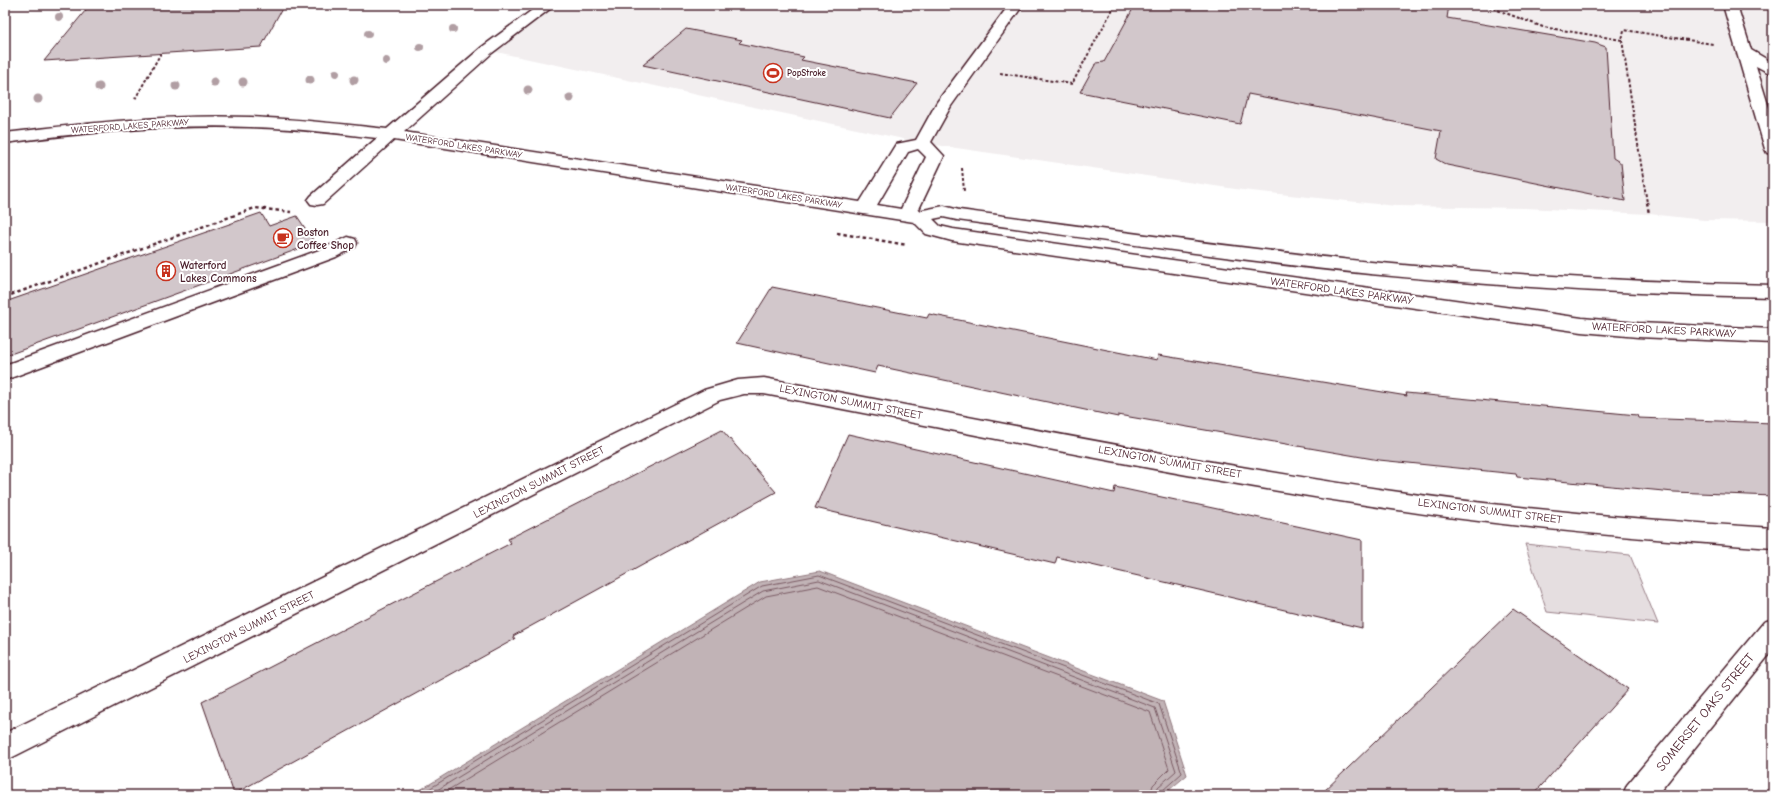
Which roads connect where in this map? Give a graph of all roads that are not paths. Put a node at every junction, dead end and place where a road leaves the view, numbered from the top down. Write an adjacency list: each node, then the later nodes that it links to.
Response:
1 (548, 5): 6 (street)
2 (1016, 5): 8 (street)
3 (1730, 5): 4 (street)
4 (1743, 52): 5 (street); 9 (street)
5 (1773, 70)
6 (390, 135): 7 (street, WATERFORD LAKES PARKWAY); 10 (street); 11 (street, WATERFORD LAKES PARKWAY)
7 (5, 138)
8 (922, 143): 11 (street); 12 (street)
9 (1773, 149)
10 (317, 200)
11 (866, 208): 12 (street, WATERFORD LAKES PARKWAY)
12 (913, 216): 14 (street, WATERFORD LAKES PARKWAY); 15 (street, WATERFORD LAKES PARKWAY)
13 (348, 243): 16 (street)
14 (1773, 291)
15 (1773, 336)
16 (5, 373)
17 (1773, 538): 19 (street, LEXINGTON SUMMIT STREET)
18 (1773, 630): 20 (street, SOMERSET OAKS STREET)
19 (5, 748)
20 (1638, 795)

